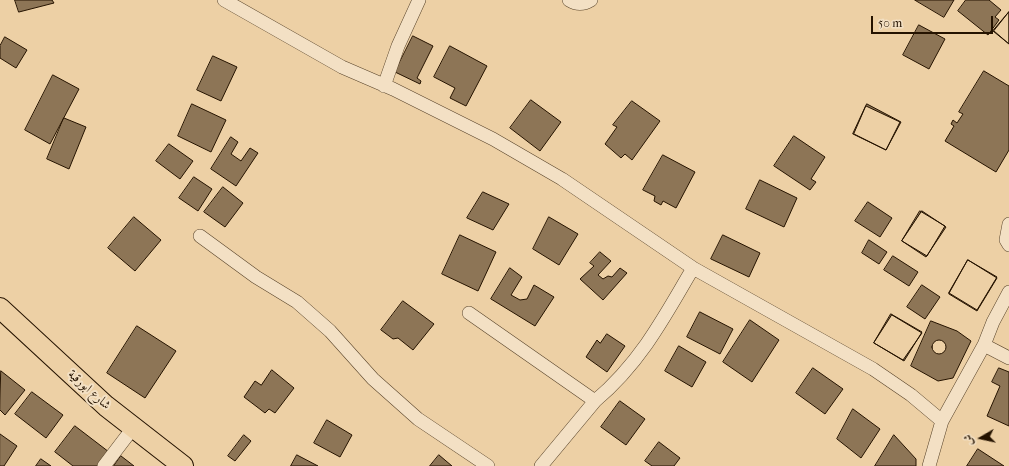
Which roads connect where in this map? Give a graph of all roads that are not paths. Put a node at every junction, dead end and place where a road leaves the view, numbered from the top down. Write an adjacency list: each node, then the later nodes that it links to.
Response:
1 (224, 0): 5 (street)
2 (419, 0): 5 (street)
3 (569, 0): 4 (street)
4 (591, 0)
5 (384, 86): 9 (street)
6 (1009, 224): 8 (street)
7 (200, 236): 20 (street)
8 (1009, 245)
9 (693, 268): 15 (street); 16 (street)
10 (1009, 292): 13 (street)
11 (0, 308): 17 (main road, شارع ابورقية)
12 (469, 313): 15 (street)
13 (984, 344): 14 (street); 16 (street)
14 (1009, 358)
15 (595, 401): 21 (street)
16 (942, 421): 22 (street)
17 (133, 428): 18 (street); 19 (main road, شارع ابورقية)
18 (104, 466)
19 (183, 466)
20 (488, 466)
21 (541, 466)
22 (929, 466)

